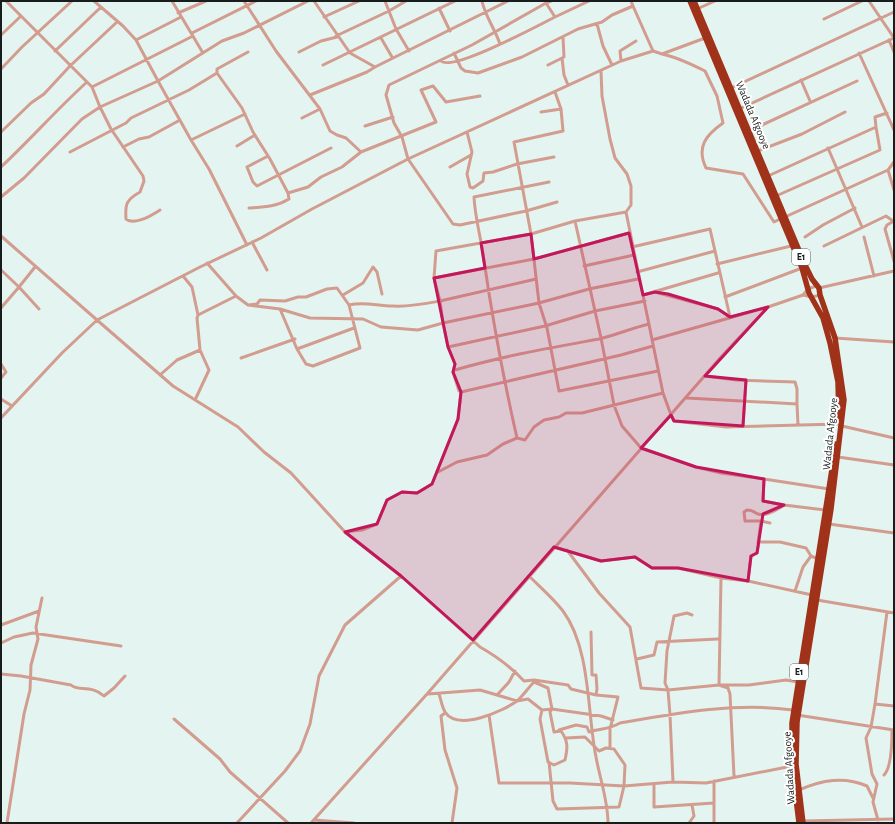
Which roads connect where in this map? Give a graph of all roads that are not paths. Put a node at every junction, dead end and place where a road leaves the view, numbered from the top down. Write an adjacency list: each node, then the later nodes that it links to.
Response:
1 (6, 1): 34 (street)
2 (72, 1): 46 (street)
3 (94, 1): 27 (street)
4 (172, 1): 33 (street)
5 (206, 1): 33 (street)
6 (244, 1): 25 (street)
7 (256, 1): 25 (street)
8 (308, 1): 42 (street)
9 (314, 1): 36 (street)
10 (359, 1): 36 (street)
11 (385, 1): 30 (street)
12 (406, 1): 30 (street)
13 (455, 1): 28 (street)
14 (482, 1): 31 (street)
15 (508, 1): 31 (street)
16 (551, 1): 24 (street)
17 (589, 1): 37 (street)
18 (631, 1): 26 (street)
19 (690, 1): 52 (highway, Wadada Afgooye / E1)
20 (694, 1): 29 (highway, Wadada Afgooye / E1)
21 (716, 1): 29 (street)
22 (862, 1): 39 (street)
23 (869, 1): 38 (street)
24 (546, 3): 37 (street); 45 (street)
25 (247, 6): 42 (street); 47 (street)
26 (633, 6): 41 (street); 60 (street)
27 (101, 7): 40 (street); 58 (street)
28 (439, 8): 43 (street); 44 (street)
29 (697, 9): 89 (highway, Wadada Afgooye / E1)
30 (390, 11): 43 (street); 49 (street)
31 (484, 12): 44 (street); 45 (street)
32 (894, 12): 38 (street)
33 (178, 13): 35 (street)
34 (21, 16): 46 (street); 48 (street)
35 (181, 17): 47 (street); 54 (street)
36 (324, 17): 49 (street)
37 (555, 17): 57 (street)
38 (881, 18): 53 (street); 89 (street)
39 (824, 19)
40 (117, 22): 54 (street); 78 (street)
41 (597, 24): 50 (street); 77 (street)
42 (259, 26): 64 (street); 91 (street)
43 (396, 29): 51 (street); 59 (street)
44 (450, 31): 59 (street)
45 (496, 32): 57 (street); 66 (street)
46 (38, 34): 58 (street); 80 (street)
47 (192, 34): 64 (street); 71 (street)
48 (1, 35)
49 (337, 37): 62 (street); 65 (street)
50 (563, 37): 70 (street); 73 (street)
51 (381, 38): 65 (street); 69 (street)
52 (704, 38): 68 (street); 148 (highway, Wadada Afgooye / E1)
53 (894, 38): 55 (street)
54 (136, 40): 71 (street)
55 (889, 40): 63 (street); 67 (street)
56 (636, 42): 74 (street)
57 (500, 44): 73 (street)
58 (55, 51): 78 (street)
59 (409, 51): 69 (street)
60 (653, 51): 68 (street); 74 (street)
61 (248, 52): 82 (street)
62 (299, 52)
63 (894, 52)
64 (203, 53): 83 (street)
65 (350, 53): 76 (street); 79 (street)
66 (454, 53): 72 (street); 73 (street)
67 (860, 53): 84 (street); 101 (street)
68 (662, 54): 148 (street)
69 (392, 57): 79 (street)
70 (562, 58): 75 (street); 87 (street)
71 (145, 60): 83 (street); 88 (street)
72 (441, 61): 73 (street); 103 (street)
73 (458, 61)
74 (621, 61): 77 (street)
75 (548, 64)
76 (323, 65)
77 (612, 65): 81 (street)
78 (70, 66): 86 (street); 111 (street)
79 (375, 67): 91 (street)
80 (1, 69)
81 (601, 71): 87 (street); 147 (street)
82 (217, 73): 93 (street); 102 (street)
83 (158, 80): 93 (street); 95 (street)
84 (801, 80): 94 (street); 98 (street)
85 (857, 81): 94 (street)
86 (88, 82): 88 (street); 129 (street)
87 (568, 85): 90 (street)
88 (92, 87): 95 (street)
89 (731, 88): 98 (highway, Wadada Afgooye / E1)
90 (555, 92): 97 (street); 112 (street)
91 (310, 95): 96 (street)
92 (480, 96): 114 (street)
93 (168, 100): 105 (street); 108 (street)
94 (810, 101): 110 (street)
95 (100, 107): 108 (street); 141 (street)
96 (320, 109): 104 (street); 122 (street)
97 (561, 109): 99 (street); 128 (street)
98 (739, 109): 110 (highway, Wadada Afgooye / E1)
99 (541, 112)
100 (846, 112): 120 (street)
101 (887, 113): 107 (street); 109 (street)
102 (245, 114): 113 (street); 115 (street)
103 (393, 117): 106 (street); 114 (street)
104 (302, 118)
105 (180, 120): 115 (street); 117 (street)
106 (365, 126)
107 (876, 126): 119 (street); 131 (street)
108 (112, 129): 117 (street); 121 (street)
109 (894, 130)
110 (749, 131): 120 (highway, Wadada Afgooye / E1)
111 (1, 132)
112 (467, 132): 123 (street); 126 (street)
113 (255, 135): 116 (street); 124 (street)
114 (402, 137): 122 (street); 126 (street)
115 (191, 140): 160 (street)
116 (237, 146)
117 (123, 147): 145 (street)
118 (331, 148): 133 (street)
119 (828, 148): 131 (street); 134 (street)
120 (758, 151): 134 (highway, Wadada Afgooye / E1)
121 (70, 152)
122 (361, 152): 139 (street)
123 (471, 155): 128 (street); 130 (street)
124 (268, 156): 133 (street); 133 (street)
125 (554, 157): 128 (street)
126 (408, 160): 149 (street); 158 (street)
127 (894, 162): 132 (street)
128 (517, 164): 136 (street)
129 (1, 167)
130 (450, 167)
131 (836, 168): 137 (street); 140 (street)
132 (888, 170): 137 (street); 138 (street)
133 (279, 176): 139 (street)
134 (768, 176): 140 (highway, Wadada Afgooye / E1)
135 (548, 182): 136 (street)
136 (521, 187): 146 (street); 149 (street)
137 (846, 188): 144 (street); 148 (street)
138 (894, 190)
139 (288, 193): 143 (street)
140 (776, 196): 148 (highway, Wadada Afgooye / E1)
141 (1, 198)
142 (557, 202): 146 (street)
143 (249, 208)
144 (855, 208): 152 (street); 156 (street)
145 (160, 210)
146 (526, 211): 149 (street); 154 (street)
147 (626, 212): 151 (street); 153 (street)
148 (782, 218): 162 (highway, Wadada Afgooye / E1); 186 (highway, Wadada Afgooye / E1)
149 (476, 221): 159 (street)
150 (893, 221): 152 (street); 168 (street)
151 (575, 222): 154 (street); 161 (street)
152 (862, 227): 163 (street)
153 (629, 233): 161 (street); 164 (street)
154 (531, 234): 159 (street); 167 (street)
155 (1, 236): 172 (street)
156 (805, 237)
157 (864, 237): 181 (street)
158 (252, 242): 160 (street); 176 (street)
159 (481, 244): 173 (street); 182 (street)
160 (247, 245): 169 (street)
161 (579, 246): 167 (street); 171 (street)
162 (791, 246): 170 (street); 174 (highway, Wadada Afgooye / E1)
163 (824, 246)
164 (632, 247): 165 (street); 166 (street)
165 (715, 251): 170 (street); 178 (street)
166 (634, 255): 171 (street); 178 (street)
167 (534, 258): 173 (street); 183 (street)
168 (894, 261)
169 (207, 263): 180 (street); 195 (street)
170 (717, 264): 179 (street)
171 (584, 266): 188 (street)
172 (35, 267): 185 (street); 213 (street)
173 (485, 268): 182 (street); 187 (street)
174 (802, 268): 189 (highway, Wadada Afgooye / E1); 197 (street)
175 (1, 270): 185 (street)
176 (267, 270)
177 (894, 270): 181 (street)
178 (637, 272): 184 (street)
179 (718, 272): 190 (street); 197 (street)
180 (183, 276): 210 (street); 213 (street)
181 (874, 276): 186 (street)
182 (434, 278): 199 (street)
183 (536, 279): 187 (street); 201 (street)
184 (638, 279): 188 (street); 193 (street)
185 (19, 287): 205 (street); 206 (street)
186 (818, 287): 189 (street); 196 (highway, Wadada Afgooye / E1)
187 (488, 289): 199 (street); 209 (street)
188 (590, 289): 201 (street); 208 (street)
189 (808, 289): 194 (street); 198 (highway, Wadada Afgooye / E1)
190 (655, 292): 193 (street); 211 (street)
191 (382, 294): 192 (street)
192 (343, 295): 202 (street); 203 (street)
193 (643, 295): 200 (street)
194 (802, 295): 198 (street); 204 (street)
195 (236, 296): 202 (street); 210 (street)
196 (820, 296): 198 (street); 220 (highway, Wadada Afgooye / E1)
197 (725, 297): 211 (street)
198 (812, 297): 254 (highway, Wadada Afgooye / E1)
199 (440, 301): 203 (street); 214 (street)
200 (644, 301): 208 (street); 215 (street)
201 (539, 303): 209 (street); 216 (street)
202 (248, 305): 207 (street)
203 (349, 305): 212 (street)
204 (768, 307): 211 (street); 237 (street)
205 (1, 308)
206 (39, 309)
207 (280, 309): 212 (street); 221 (street)
208 (595, 311): 216 (street); 219 (street)
209 (492, 312): 214 (street); 218 (street)
210 (198, 315): 228 (street)
211 (730, 317): 222 (street)
212 (352, 319): 214 (street); 217 (street)
213 (97, 320): 236 (street); 250 (street)
214 (443, 323): 226 (street)
215 (649, 324): 219 (street); 222 (street)
216 (545, 326): 218 (street); 224 (street)
217 (354, 328): 227 (street); 227 (street)
218 (496, 336): 226 (street); 229 (street)
219 (601, 338): 224 (street); 231 (street)
220 (835, 338): 223 (street); 254 (highway, Wadada Afgooye / E1)
221 (295, 339): 227 (street); 230 (street)
222 (652, 340): 225 (street)
223 (894, 342)
224 (551, 346): 229 (street); 234 (street)
225 (653, 346): 231 (street); 235 (street)
226 (448, 347): 233 (street)
227 (297, 349)
228 (200, 350): 236 (street); 246 (street)
229 (499, 357): 233 (street); 240 (street)
230 (241, 358)
231 (606, 358): 234 (street); 241 (street)
232 (1, 364): 238 (street)
233 (455, 370): 242 (street)
234 (554, 370): 240 (street); 241 (street)
235 (658, 371): 241 (street); 243 (street)
236 (160, 376): 246 (street)
237 (705, 376): 239 (street); 244 (street)
238 (1, 378)
239 (746, 380): 247 (street); 248 (street)
240 (504, 381): 242 (street); 256 (street)
241 (610, 381): 249 (street)
242 (461, 392): 261 (street)
243 (663, 392): 249 (street); 251 (street)
244 (687, 398): 247 (street); 251 (street)
245 (1, 399): 250 (street)
246 (195, 400): 269 (street)
247 (745, 402): 248 (street); 255 (street)
248 (797, 404): 253 (street)
249 (614, 405): 256 (street); 258 (street)
250 (12, 406): 252 (street)
251 (671, 416): 255 (street); 258 (street)
252 (1, 418)
253 (798, 425): 254 (street); 255 (street)
254 (841, 425): 257 (street); 259 (highway, Wadada Afgooye / E1); 263 (highway, Wadada Afgooye / E1)
255 (744, 426)
256 (517, 438): 261 (street)
257 (894, 438)
258 (641, 448): 262 (street); 272 (street)
259 (838, 457): 260 (street); 268 (highway, Wadada Afgooye / E1)
260 (894, 465)
261 (437, 472): 269 (street)
262 (764, 479): 263 (street); 264 (street)
263 (829, 489): 265 (highway, Wadada Afgooye / E1)
264 (784, 506): 265 (street); 266 (street)
265 (825, 510): 275 (highway, Wadada Afgooye / E1)
266 (761, 521): 267 (street); 271 (street)
267 (770, 523)
268 (829, 524): 270 (street); 283 (highway, Wadada Afgooye / E1)
269 (345, 532): 276 (street)
270 (894, 533)
271 (758, 543): 274 (street); 279 (street)
272 (554, 547): 273 (street); 277 (street)
273 (567, 550): 278 (street); 296 (street)
274 (811, 556): 275 (street); 280 (street)
275 (818, 559): 281 (highway, Wadada Afgooye / E1)
276 (401, 576): 292 (street); 342 (street)
277 (529, 576): 292 (street); 305 (street)
278 (720, 578): 279 (street); 291 (street)
279 (748, 580): 280 (street)
280 (795, 591): 281 (street)
281 (812, 595): 302 (highway, Wadada Afgooye / E1)
282 (42, 598): 284 (street)
283 (816, 600): 285 (street); 316 (highway, Wadada Afgooye / E1)
284 (39, 611): 288 (street); 290 (street)
285 (887, 612): 286 (street); 311 (street)
286 (894, 613)
287 (692, 615): 293 (street)
288 (1, 625)
289 (591, 632): 308 (street)
290 (37, 633): 294 (street); 295 (street); 300 (street)
291 (718, 639): 293 (street); 303 (street)
292 (473, 640): 297 (street); 306 (street)
293 (668, 642): 296 (street); 304 (street)
294 (1, 643)
295 (122, 646)
296 (637, 659): 304 (street)
297 (515, 672): 301 (street); 309 (street)
298 (1, 674): 300 (street)
299 (125, 676): 300 (street)
300 (31, 678): 351 (street)
301 (534, 681): 305 (street); 310 (street); 314 (street)
302 (798, 682): 303 (street); 316 (highway, Wadada Afgooye / E1)
303 (719, 685): 304 (street); 313 (street)
304 (668, 690): 319 (street)
305 (588, 692): 308 (street); 318 (street)
306 (427, 694): 307 (street); 349 (street)
307 (439, 694): 309 (street); 317 (street)
308 (596, 694): 322 (street)
309 (497, 695): 310 (street)
310 (517, 701): 315 (street); 320 (street)
311 (875, 704): 312 (street); 323 (street)
312 (894, 706)
313 (731, 707): 316 (street); 319 (street); 334 (street)
314 (552, 709): 315 (street); 318 (street); 327 (street)
315 (542, 710): 331 (street)
316 (795, 712): 323 (street); 332 (highway, Wadada Afgooye / E1); 341 (highway, Wadada Afgooye / E1)
317 (445, 713): 320 (street); 355 (street)
318 (590, 715): 322 (street); 324 (street)
319 (670, 715): 325 (street); 337 (street)
320 (489, 716): 336 (street)
321 (174, 719): 342 (street)
322 (613, 720): 325 (street)
323 (871, 727): 326 (street); 343 (street)
324 (593, 730): 325 (street); 327 (street); 329 (street)
325 (610, 730): 330 (street)
326 (893, 730): 333 (street)
327 (554, 732): 328 (street)
328 (566, 738): 329 (street); 331 (street)
329 (594, 746): 330 (street); 338 (street)
330 (610, 748): 340 (street)
331 (548, 762): 336 (street)
332 (792, 766): 334 (street); 350 (highway, Wadada Afgooye / E1)
333 (884, 775)
334 (734, 776): 335 (street)
335 (714, 781): 337 (street); 344 (street)
336 (552, 782): 338 (street); 346 (street)
337 (673, 782): 339 (street)
338 (602, 784): 340 (street); 346 (street)
339 (654, 784): 340 (street); 345 (street)
340 (624, 786): 346 (street)
341 (799, 790): 343 (street); 350 (highway, Wadada Afgooye / E1)
342 (260, 797): 352 (street); 353 (street)
343 (873, 798): 348 (street)
344 (714, 803): 345 (street); 358 (street)
345 (692, 805): 357 (street)
346 (607, 808): 356 (street)
347 (894, 819): 348 (street)
348 (878, 820): 350 (street)
349 (313, 822): 354 (street)
350 (802, 822)
351 (7, 823)
352 (237, 823)
353 (288, 823)
354 (354, 823)
355 (452, 823)
356 (608, 823)
357 (689, 823)
358 (714, 823)

